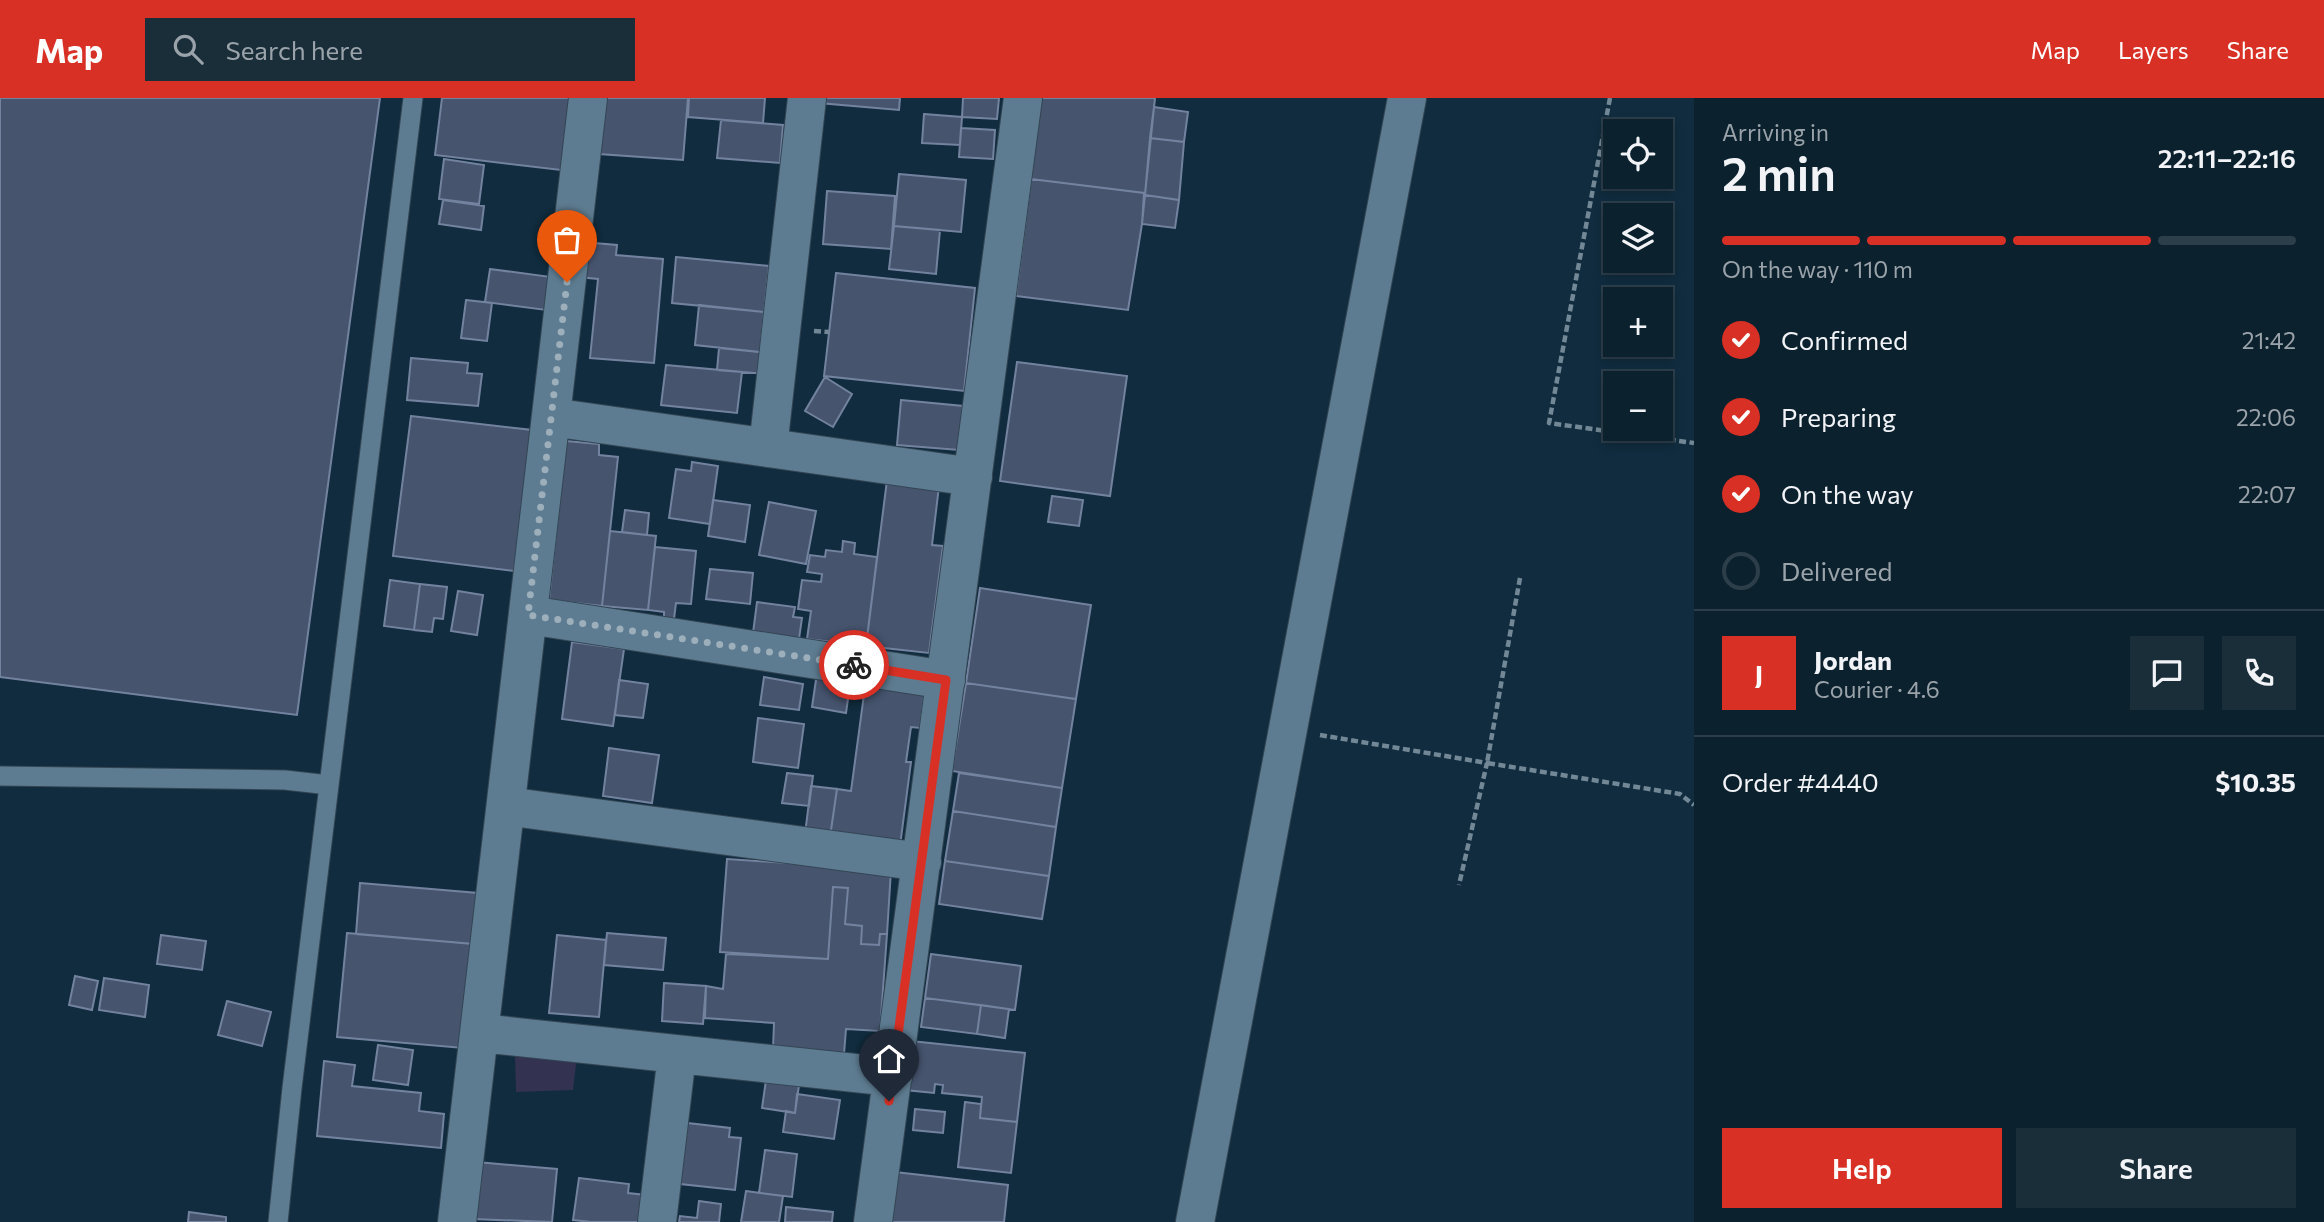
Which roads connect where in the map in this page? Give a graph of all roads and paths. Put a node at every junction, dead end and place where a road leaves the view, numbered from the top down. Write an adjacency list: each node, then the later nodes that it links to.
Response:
1 (413, 98): 17 (lane)
2 (588, 98): 7 (street)
3 (807, 98): 9 (street)
4 (1023, 98): 10 (street)
5 (1407, 98): 14 (street)
6 (1610, 98): 8 (path)
7 (551, 417): 9 (street); 12 (street)
8 (1694, 443)
9 (768, 448): 10 (street)
10 (973, 477): 13 (street)
11 (1520, 578): 15 (path)
12 (528, 615): 13 (street); 19 (street)
13 (946, 680): 20 (street)
14 (1288, 729): 15 (path); 29 (street)
15 (1488, 763): 18 (path); 21 (path)
16 (0, 776): 17 (lane)
17 (329, 785): 25 (lane)
18 (1694, 805)
19 (506, 806): 20 (street); 22 (street)
20 (922, 862): 24 (street)
21 (1459, 885)
22 (481, 1033): 23 (street); 26 (street)
23 (677, 1055): 24 (street); 27 (street)
24 (893, 1077): 28 (street)
25 (278, 1222)
26 (457, 1222)
27 (657, 1222)
28 (873, 1222)
29 (1195, 1222)

